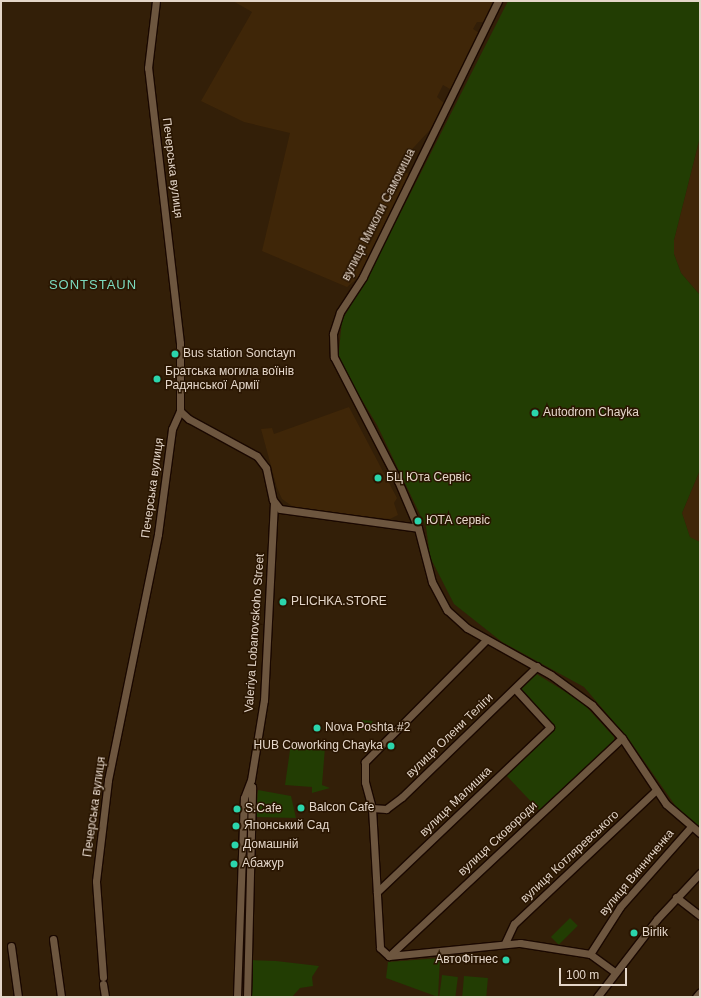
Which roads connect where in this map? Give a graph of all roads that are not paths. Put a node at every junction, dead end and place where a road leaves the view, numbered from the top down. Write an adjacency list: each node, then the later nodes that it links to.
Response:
1 (156, 1): 3 (street, Печерська вулиця)
2 (498, 1): 5 (street, вулиця Миколи Самокиша)
3 (180, 410): 4 (street, Valeriya Lobanovskoho Street); 28 (street, Печерська вулиця)
4 (274, 503): 5 (street); 10 (street, Valeriya Lobanovskoho Street)
5 (418, 528): 6 (street, вулиця Миколи Самокиша)
6 (486, 640): 7 (street, вулиця Миколи Самокиша); 12 (street)
7 (537, 666): 8 (street, вулиця Олени Теліги); 9 (street, вулиця Миколи Самокиша)
8 (515, 689): 12 (street, вулиця Олени Теліги); 16 (street, вулиця Малишка)
9 (622, 738): 11 (street, вулиця Миколи Самокиша); 23 (street, вулиця Сковороди)
10 (249, 786): 29 (street, Valeriya Lobanovskoho Street); 30 (street, Valeriya Lobanovskoho Street)
11 (656, 790): 13 (street, вулиця Миколи Самокиша); 20 (street, вулиця Котляревського)
12 (372, 808): 16 (street)
13 (690, 828): 14 (street, вулиця Миколи Самокиша); 22 (street, вулиця Винниченка)
14 (700, 833)
15 (700, 873): 17 (street)
16 (377, 892): 23 (street)
17 (676, 897): 18 (street); 24 (street)
18 (700, 916)
19 (53, 939): 27 (street)
20 (505, 943): 22 (street); 23 (street)
21 (11, 946): 26 (street)
22 (590, 954): 24 (street)
23 (390, 956)
24 (616, 972): 31 (street)
25 (700, 992): 32 (street)
26 (18, 997)
27 (61, 997)
28 (105, 997)
29 (237, 997)
30 (247, 997)
31 (597, 997)
32 (696, 997)

